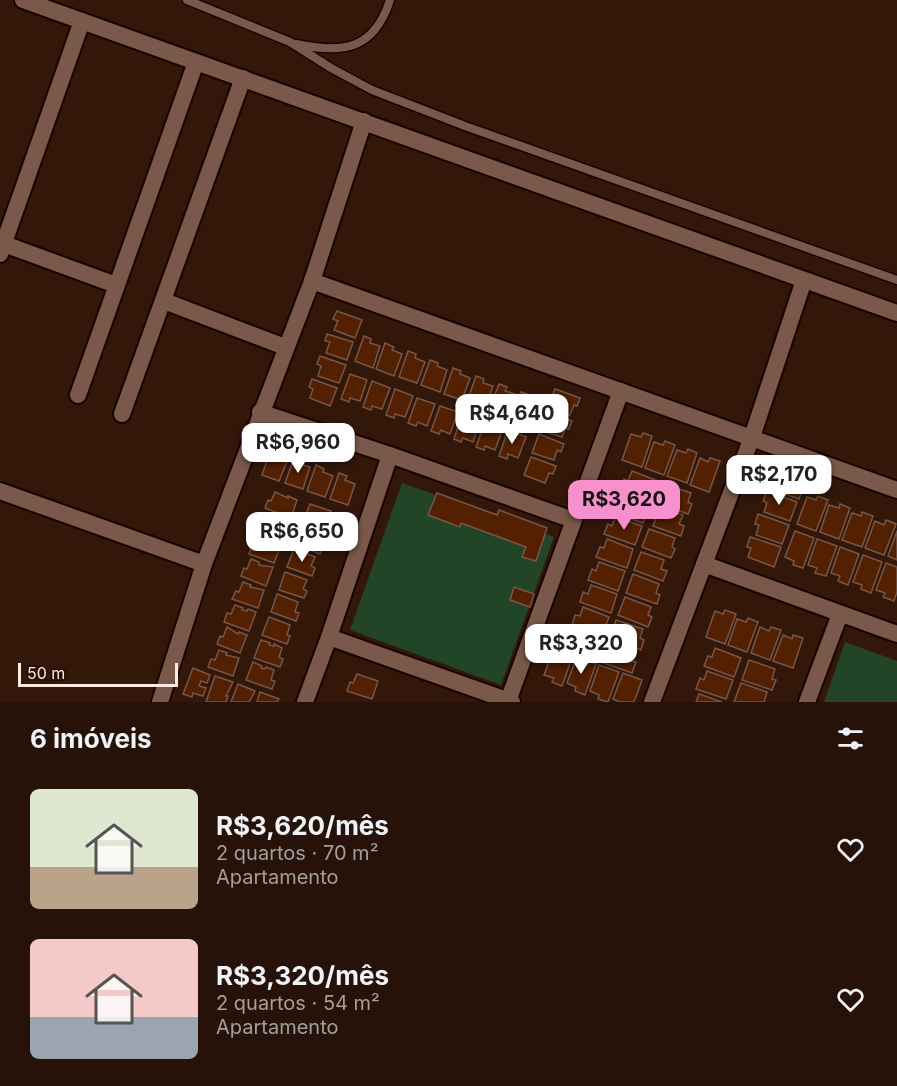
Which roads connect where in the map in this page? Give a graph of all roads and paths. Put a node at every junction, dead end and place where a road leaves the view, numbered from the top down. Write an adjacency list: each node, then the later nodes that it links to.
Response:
1 (23, 0): 4 (street)
2 (187, 0): 5 (lane)
3 (390, 0): 5 (lane)
4 (82, 21): 6 (street); 9 (street)
5 (290, 42): 11 (lane)
6 (196, 62): 7 (street); 13 (street)
7 (243, 78): 8 (street); 14 (street)
8 (364, 121): 10 (street); 12 (street)
9 (2, 249): 13 (street)
10 (804, 280): 15 (street); 21 (street)
11 (897, 280)
12 (312, 281): 16 (street); 17 (street)
13 (116, 285): 18 (street)
14 (164, 301): 16 (street); 20 (street)
15 (897, 313)
16 (285, 347): 19 (street)
17 (621, 391): 21 (street); 25 (street)
18 (78, 395)
19 (261, 412): 22 (street); 26 (street)
20 (122, 414)
21 (752, 437): 23 (street); 27 (street)
22 (390, 455): 25 (street); 30 (street)
23 (897, 490)
24 (0, 491): 26 (street)
25 (573, 520): 31 (street)
26 (204, 564): 32 (street)
27 (704, 564): 28 (street); 34 (street)
28 (840, 614): 29 (street); 35 (street)
29 (897, 634)
30 (329, 637): 31 (street); 33 (street)
31 (510, 701)
32 (160, 702)
33 (304, 702)
34 (652, 702)
35 (807, 702)

